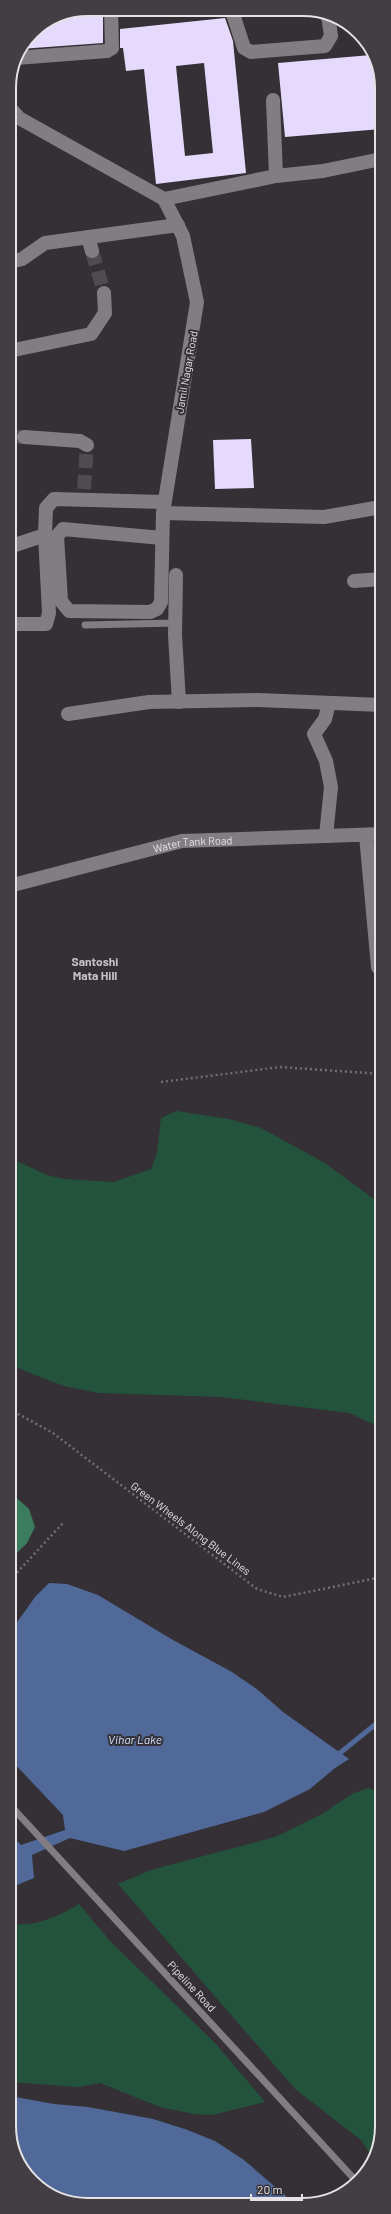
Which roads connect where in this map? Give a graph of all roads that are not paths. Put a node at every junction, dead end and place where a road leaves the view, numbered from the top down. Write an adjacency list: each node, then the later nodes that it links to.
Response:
1 (111, 16): 4 (street)
2 (233, 16): 3 (street)
3 (329, 21)
4 (22, 58)
5 (273, 100): 8 (street)
6 (16, 115): 9 (street)
7 (375, 160): 8 (street)
8 (276, 176): 9 (street)
9 (164, 199): 10 (street, Jamil Nagar Road)
10 (178, 225): 11 (street); 18 (street, Jamil Nagar Road)
11 (88, 237): 12 (street); 13 (street)
12 (92, 252)
13 (16, 260)
14 (104, 293): 15 (street)
15 (16, 350)
16 (24, 437): 17 (street)
17 (87, 445)
18 (164, 507): 19 (street); 20 (street); 21 (street, Jamil Nagar Road)
19 (375, 508)
20 (45, 535): 22 (street); 27 (street)
21 (162, 538): 21 (street, Jamil Nagar Road)
22 (16, 545)
23 (176, 575): 26 (street)
24 (375, 580): 25 (street)
25 (354, 581)
26 (176, 623): 28 (lane); 29 (street)
27 (16, 624)
28 (85, 625)
29 (179, 702): 30 (street); 32 (street)
30 (329, 703): 31 (street); 35 (street)
31 (375, 705)
32 (68, 714)
33 (366, 834): 34 (street, Water Tank Road); 35 (street, Water Tank Road); 37 (street)
34 (375, 834)
35 (326, 836): 36 (street, Water Tank Road)
36 (16, 884)
37 (375, 934)
38 (16, 1812): 39 (lane, Pipeline Road)
39 (353, 2178)

